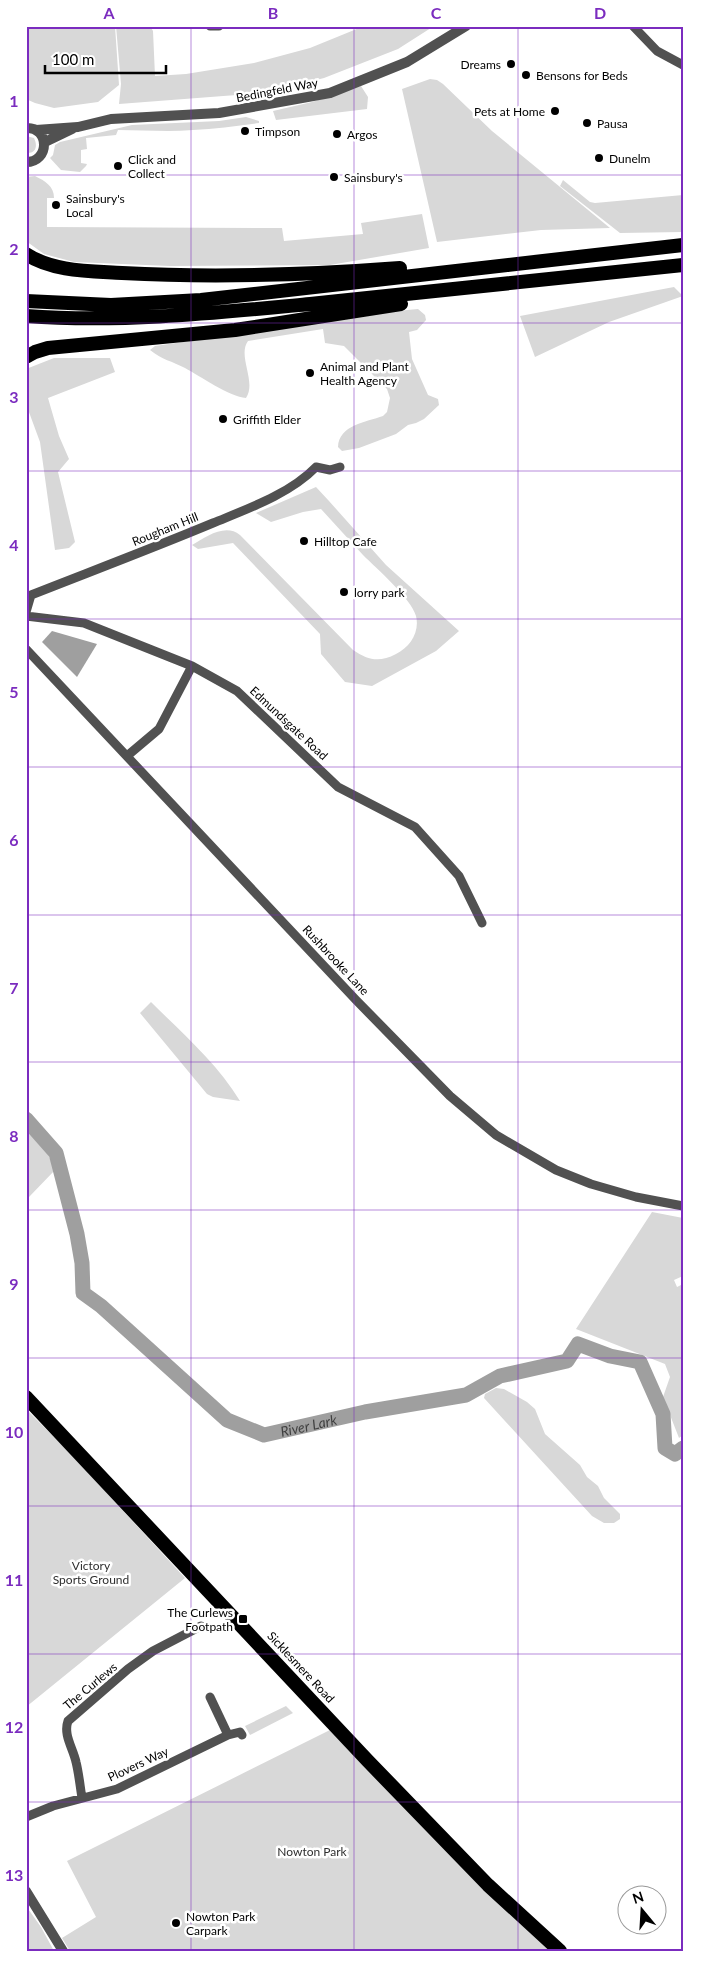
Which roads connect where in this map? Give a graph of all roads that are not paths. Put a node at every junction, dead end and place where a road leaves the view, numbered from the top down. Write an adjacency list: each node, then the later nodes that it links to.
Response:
1 (210, 26): 2 (street)
2 (219, 26)
3 (466, 26): 6 (street, Bedingfeld Way)
4 (633, 26): 5 (street)
5 (683, 65)
6 (78, 127): 7 (street, Bedingfeld Way); 8 (street, Bedingfeld Way)
7 (31, 129): 8 (street)
8 (45, 142): 9 (street)
9 (26, 162)
10 (683, 245): 12 (highway)
11 (26, 254): 12 (highway)
12 (510, 264): 15 (highway)
13 (683, 265): 14 (highway)
14 (450, 291): 16 (highway); 17 (highway)
15 (26, 301)
16 (26, 316)
17 (26, 357)
18 (340, 467): 19 (street, Rougham Hill)
19 (26, 612)
20 (26, 616): 22 (street, Edmundsgate Road)
21 (26, 649): 23 (street, Rushbrooke Lane)
22 (192, 666): 23 (street); 24 (street, Edmundsgate Road)
23 (127, 756): 25 (street, Rushbrooke Lane)
24 (482, 923)
25 (683, 1206)
26 (26, 1397): 35 (highway, Sicklesmere Road)
27 (196, 1625): 31 (street, The Curlews)
28 (210, 1697): 29 (street)
29 (228, 1735): 30 (street, Plovers Way); 31 (street, Plovers Way)
30 (242, 1735)
31 (82, 1798): 32 (street, Plovers Way)
32 (26, 1817)
33 (26, 1891): 34 (street)
34 (63, 1951)
35 (560, 1951)

